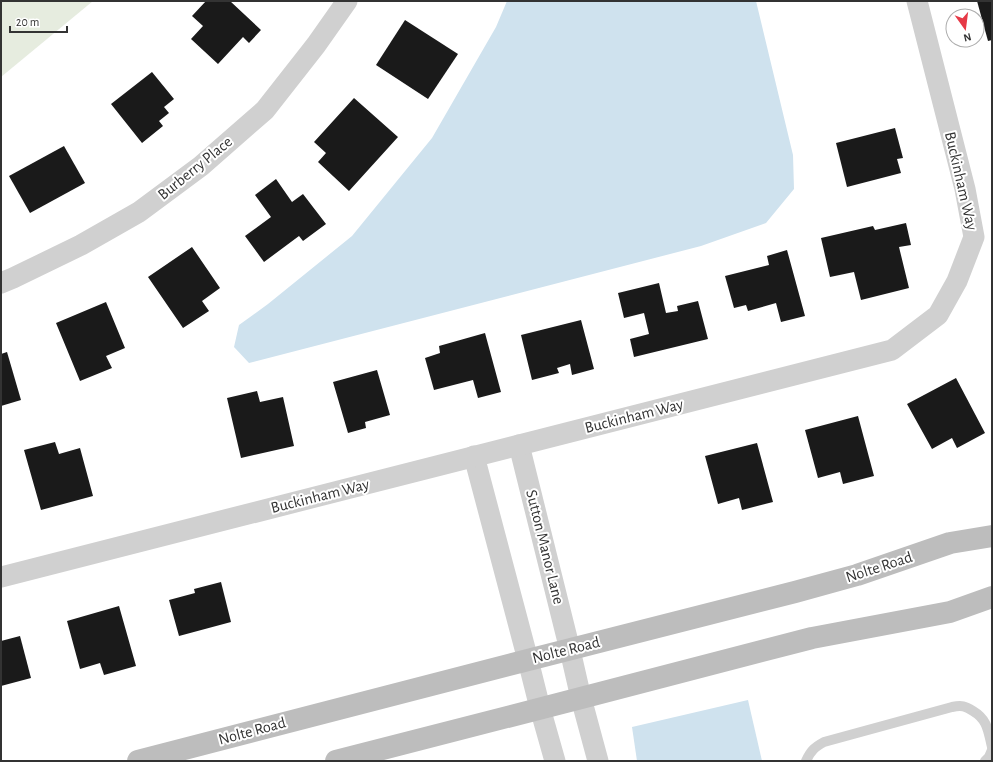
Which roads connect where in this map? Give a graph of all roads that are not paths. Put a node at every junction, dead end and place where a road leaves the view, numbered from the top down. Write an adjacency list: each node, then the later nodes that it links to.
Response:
1 (347, 1): 3 (street, Burberry Place)
2 (918, 1): 4 (street, Buckinham Way)
3 (1, 283)
4 (519, 445): 5 (street, Buckinham Way); 9 (street, Sutton Manor Lane)
5 (474, 456): 7 (street, Buckinham Way); 10 (street)
6 (992, 536): 9 (street, Nolte Road)
7 (1, 577)
8 (992, 597): 11 (street)
9 (570, 650): 10 (street, Nolte Road); 11 (street, Sutton Manor Lane)
10 (528, 660): 12 (street); 15 (street, Nolte Road)
11 (581, 698): 12 (street); 18 (street, Sutton Manor Lane)
12 (540, 708): 16 (street); 17 (street)
13 (992, 747): 19 (lane)
14 (992, 750): 20 (lane)
15 (138, 761)
16 (336, 761)
17 (555, 761)
18 (598, 761)
19 (806, 761)
20 (985, 761)

